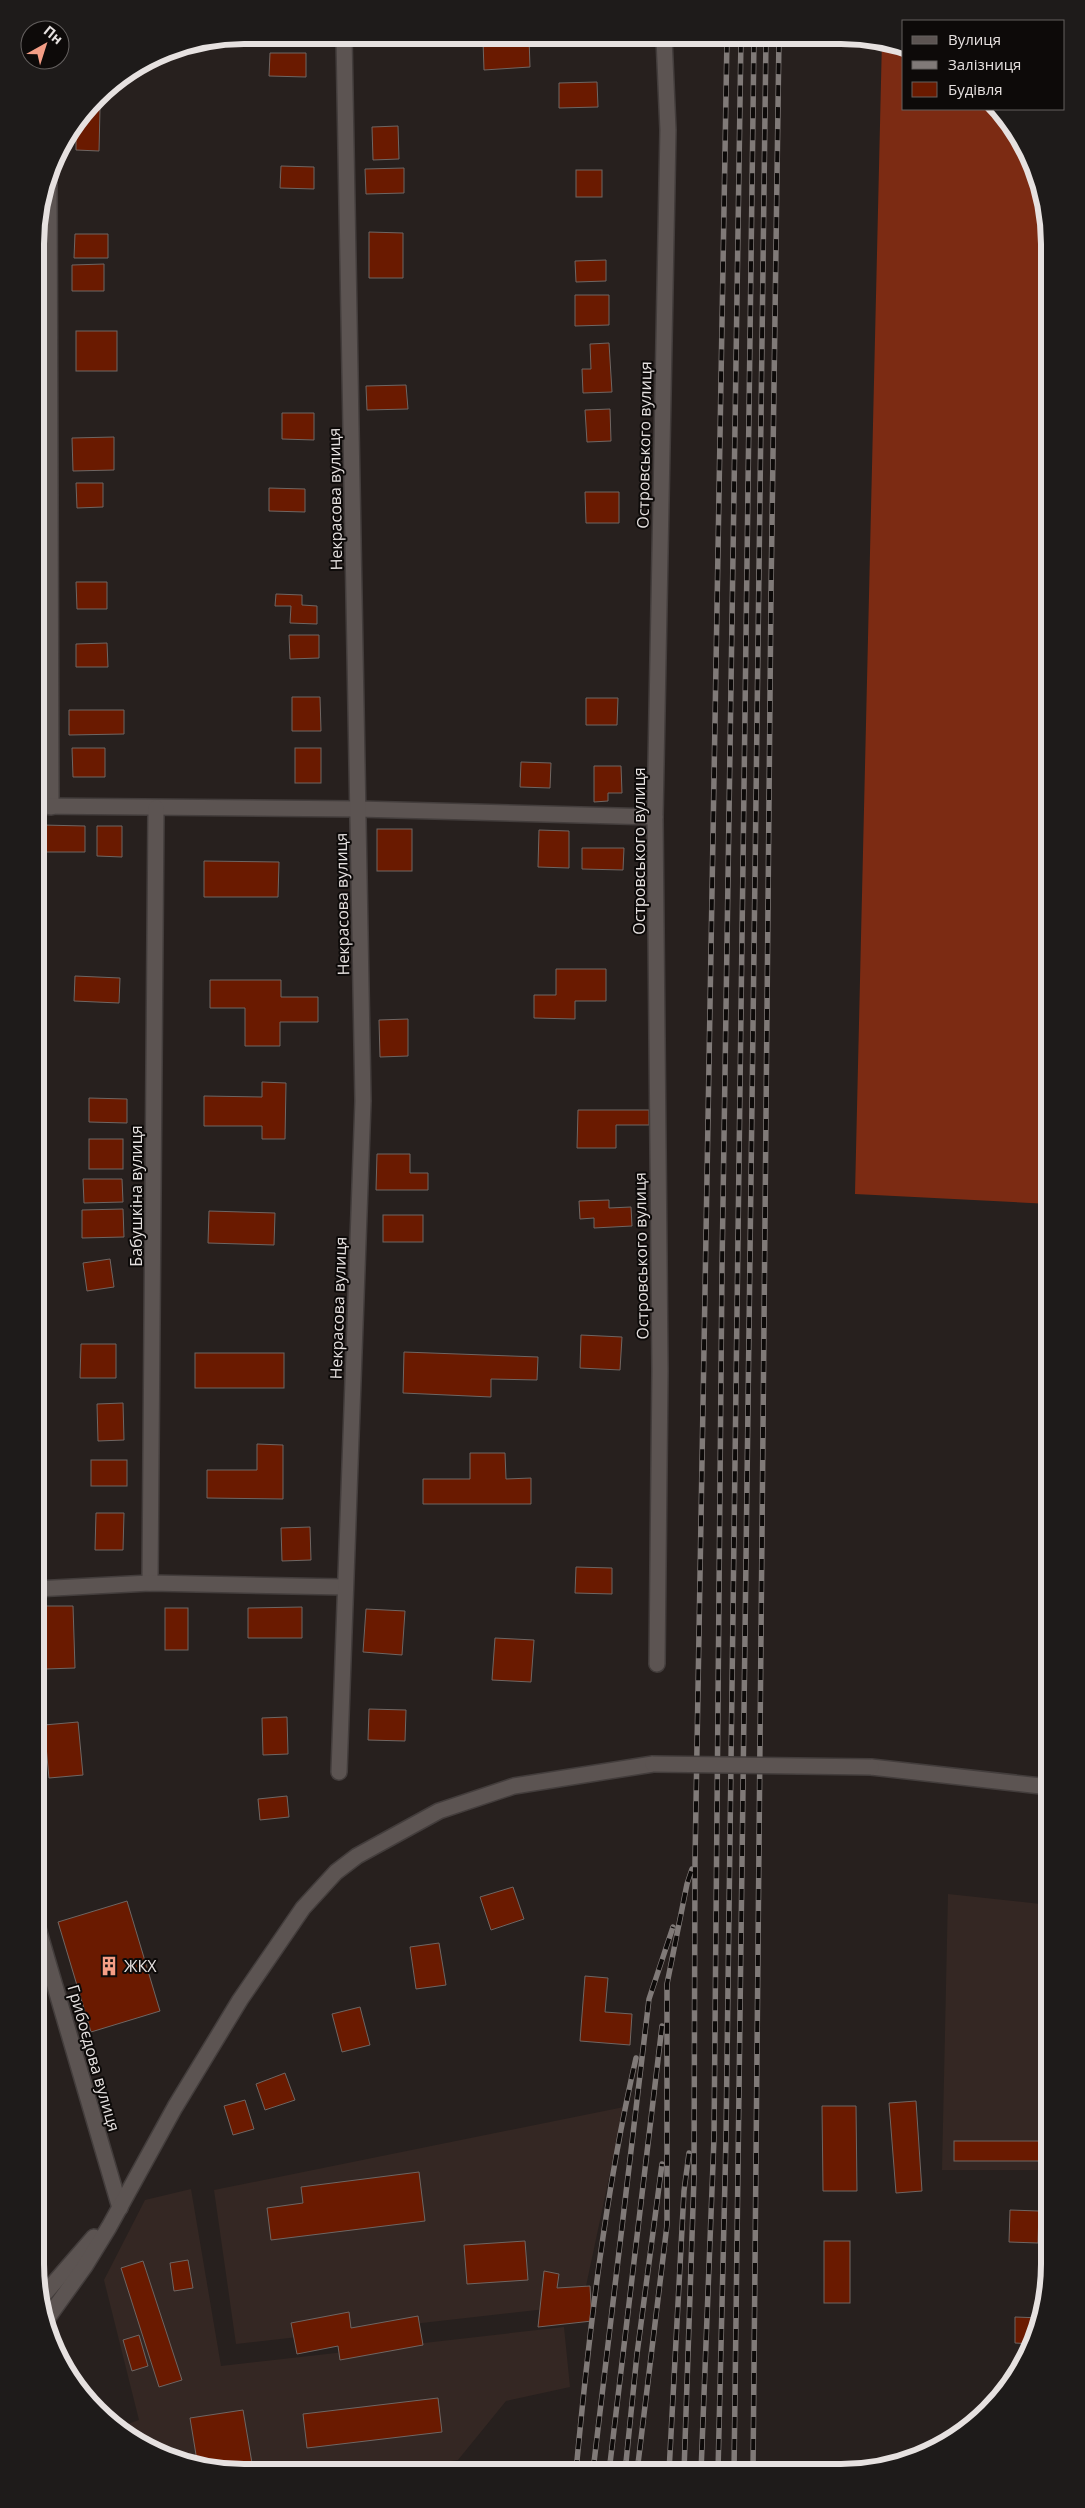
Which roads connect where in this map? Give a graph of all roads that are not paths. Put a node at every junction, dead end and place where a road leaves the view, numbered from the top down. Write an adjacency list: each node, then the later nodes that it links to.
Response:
1 (344, 44): 7 (street, Некрасова вулиця)
2 (664, 44): 8 (street, Островського вулиця)
3 (49, 200): 5 (street)
4 (44, 807): 5 (street)
5 (51, 807): 6 (street)
6 (156, 808): 7 (street); 9 (street, Бабушкіна вулиця)
7 (358, 809): 8 (street); 10 (street, Некрасова вулиця)
8 (656, 817): 12 (street, Островського вулиця)
9 (150, 1584): 10 (street); 11 (street)
10 (344, 1587): 13 (street, Некрасова вулиця)
11 (44, 1589)
12 (657, 1664)
13 (339, 1772)
14 (1041, 1786): 16 (street, bridge)
15 (44, 1949): 16 (street, Грибоєдова вулиця)
16 (120, 2208): 17 (street); 18 (street)
17 (45, 2293)
18 (50, 2314)

